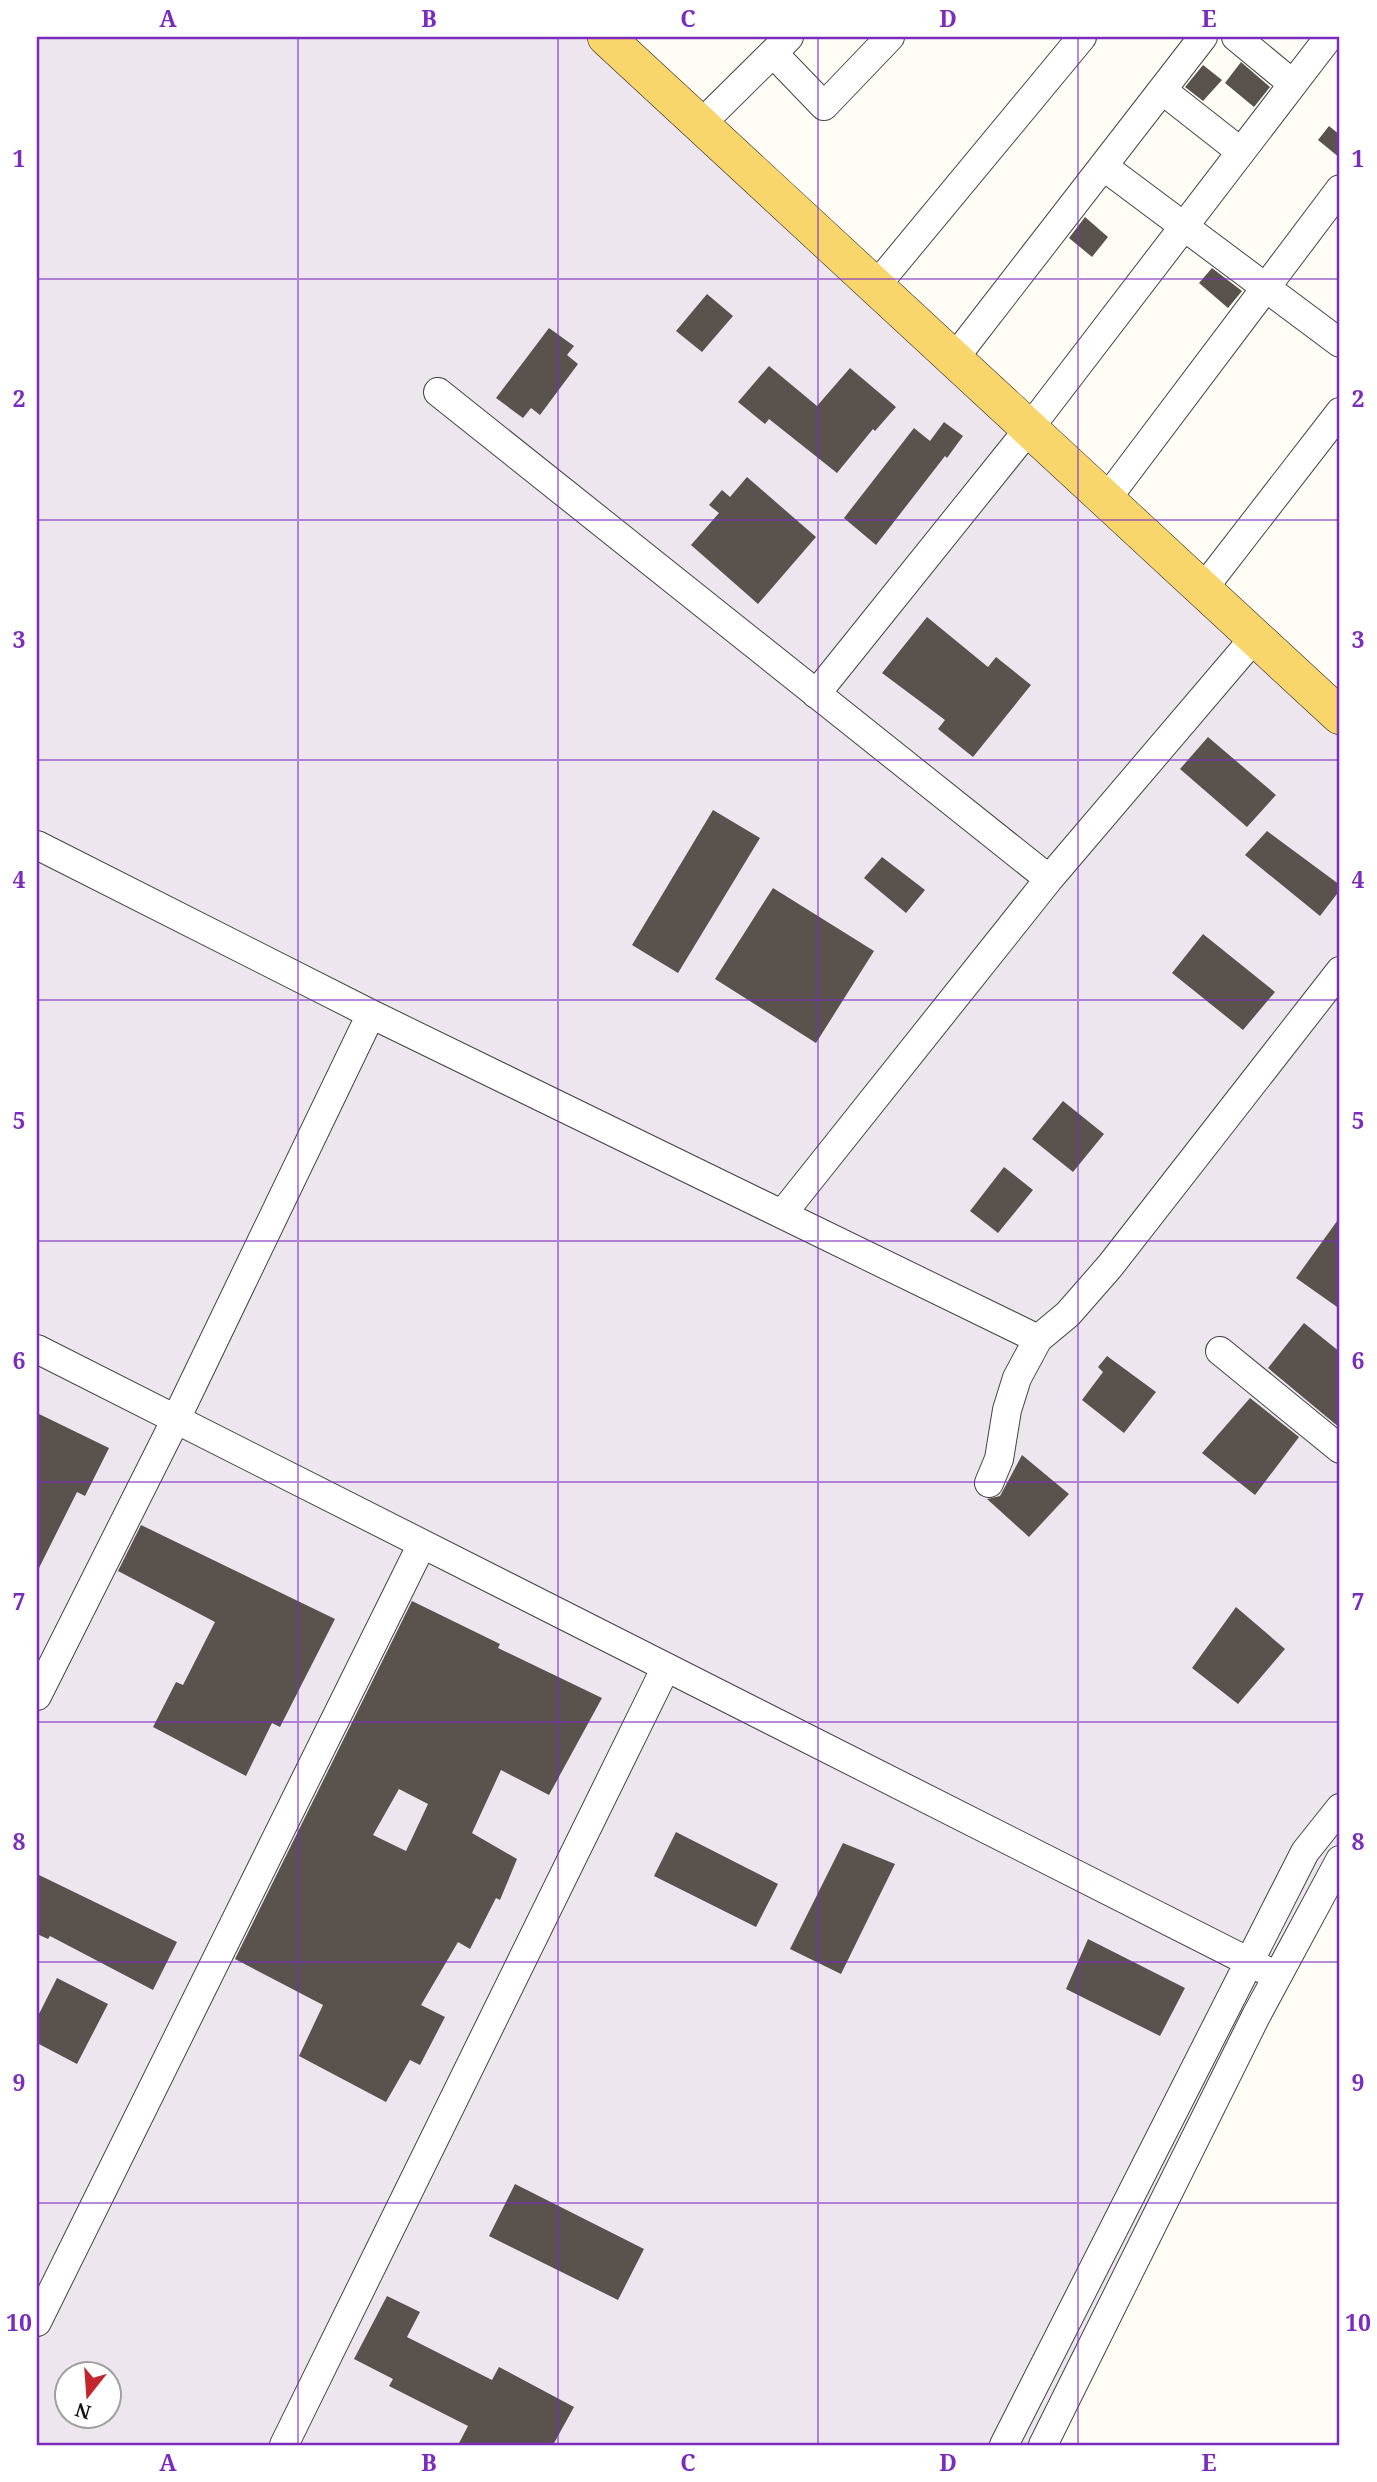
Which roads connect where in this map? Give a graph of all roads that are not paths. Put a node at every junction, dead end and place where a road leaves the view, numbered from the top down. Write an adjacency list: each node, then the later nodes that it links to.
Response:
1 (606, 37): 10 (main road)
2 (890, 37): 7 (street)
3 (1082, 37): 15 (street)
4 (1203, 37): 9 (street)
5 (1236, 37): 8 (street)
6 (1329, 37): 8 (street)
7 (781, 45): 10 (street)
8 (1293, 84): 11 (street)
9 (1162, 90): 11 (street); 12 (street)
10 (701, 124): 15 (main road)
11 (1241, 152): 14 (street)
12 (1103, 166): 14 (street); 18 (street)
13 (1340, 189): 16 (street)
14 (1184, 226): 16 (street); 21 (street)
15 (875, 287): 18 (main road)
16 (1264, 288): 17 (street); 22 (street)
17 (1340, 343)
18 (953, 360): 21 (main road)
19 (438, 392): 25 (street)
20 (1340, 412): 23 (street)
21 (1028, 430): 22 (main road); 25 (street)
22 (1105, 500): 23 (main road)
23 (1203, 589): 24 (main road)
24 (1255, 637): 26 (main road); 28 (street)
25 (817, 694): 28 (street)
26 (1340, 716)
27 (37, 845): 30 (street)
28 (1049, 879): 31 (street)
29 (1340, 971): 32 (street)
30 (371, 1014): 31 (street); 35 (street)
31 (783, 1213): 32 (street)
32 (1038, 1339): 37 (street)
33 (37, 1349): 35 (street)
34 (1220, 1351): 36 (street)
35 (176, 1419): 38 (street); 40 (street)
36 (1340, 1449)
37 (989, 1483)
38 (422, 1544): 39 (street); 45 (street)
39 (666, 1667): 43 (street); 46 (street)
40 (37, 1696)
41 (1340, 1808): 43 (street)
42 (1340, 1860): 44 (street)
43 (1249, 1962): 44 (street); 47 (street)
44 (1277, 1976): 48 (street)
45 (37, 2322)
46 (284, 2445)
47 (1004, 2445)
48 (1043, 2445)

